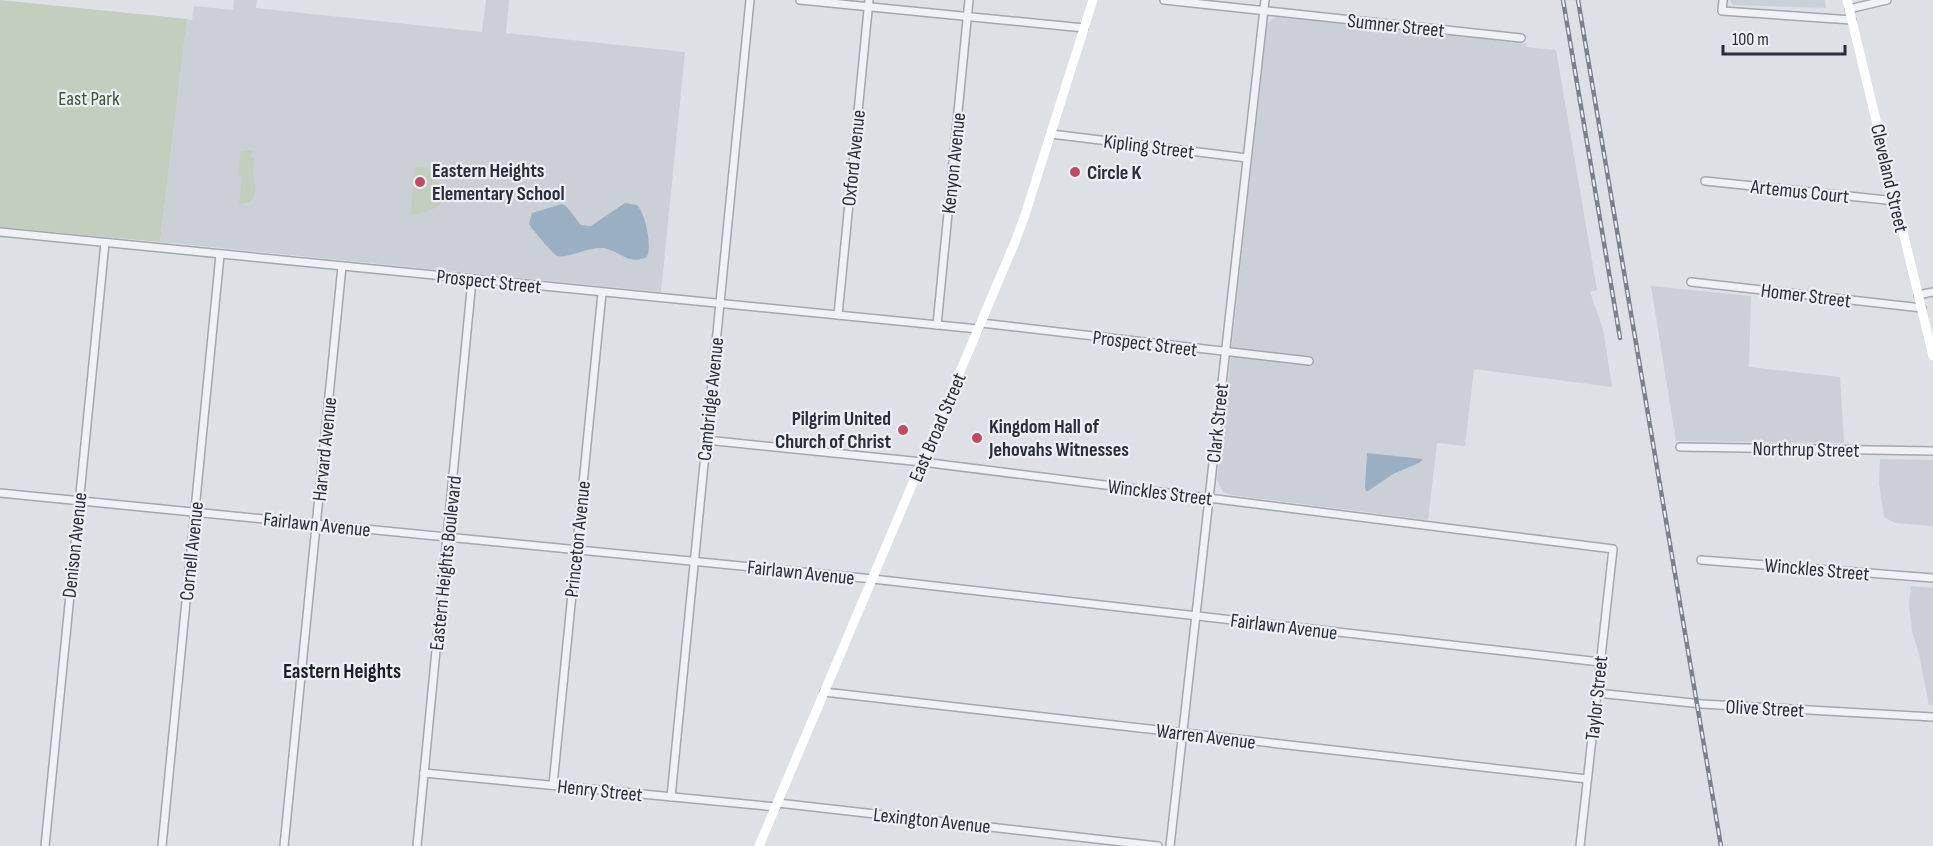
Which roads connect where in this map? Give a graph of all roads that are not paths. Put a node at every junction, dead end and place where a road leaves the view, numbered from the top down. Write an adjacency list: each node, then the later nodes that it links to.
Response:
1 (750, 0): 29 (street, Cambridge Avenue)
2 (800, 0): 9 (street)
3 (969, 0): 12 (street, Kenyon Avenue)
4 (1093, 0): 14 (street, East Broad Street)
5 (1164, 0): 11 (street, Sumner Street)
6 (1265, 0): 11 (street, Clark Street)
7 (1723, 0): 13 (street)
8 (1887, 0): 10 (street)
9 (868, 3): 12 (street); 31 (street, Oxford Avenue)
10 (1848, 4): 13 (street, Cleveland Street)
11 (1264, 11): 15 (street, Sumner Street); 17 (street, Clark Street)
12 (968, 16): 14 (street); 32 (street, Kenyon Avenue)
13 (1852, 20): 19 (street, Cleveland Street)
14 (1084, 28): 16 (street, East Broad Street)
15 (1521, 38)
16 (1051, 134): 17 (street, Kipling Street); 33 (street, East Broad Street)
17 (1247, 158): 34 (street, Clark Street)
18 (1705, 181): 19 (street, Artemus Court)
19 (1896, 201): 28 (street, Cleveland Street)
20 (0, 232): 21 (street, Prospect Street)
21 (105, 243): 22 (street, Prospect Street); 43 (street, Denison Avenue)
22 (220, 255): 23 (street, Prospect Street); 44 (street, Cornell Avenue)
23 (342, 266): 24 (street, Prospect Street); 45 (street, Harvard Avenue)
24 (472, 280): 27 (street, Prospect Street); 46 (street, Eastern Heights Boulevard)
25 (1690, 282): 30 (street, Homer Street)
26 (1933, 292): 28 (street)
27 (602, 293): 29 (street, Prospect Street); 48 (street, Princeton Avenue)
28 (1918, 295): 30 (street, Cleveland Street)
29 (720, 304): 31 (street, Prospect Street); 37 (street, Cambridge Avenue)
30 (1922, 308): 35 (street, Cleveland Street)
31 (837, 315): 32 (street, Prospect Street)
32 (937, 325): 33 (street, Prospect Street)
33 (980, 326): 34 (street, Prospect Street); 40 (street, East Broad Street)
34 (1225, 352): 36 (street, Prospect Street); 42 (street, Clark Street)
35 (1933, 356)
36 (1309, 361)
37 (706, 440): 40 (street, Winckles Street); 50 (street, Cambridge Avenue)
38 (1680, 447): 39 (street, Northrup Street)
39 (1933, 451)
40 (922, 462): 42 (street, Winckles Street); 52 (street, East Broad Street)
41 (0, 493): 43 (street, Fairlawn Avenue)
42 (1209, 498): 47 (street, Winckles Street); 53 (street, Clark Street)
43 (79, 501): 44 (street, Fairlawn Avenue); 64 (street, Denison Avenue)
44 (195, 512): 45 (street, Fairlawn Avenue); 65 (street, Cornell Avenue)
45 (316, 524): 46 (street, Fairlawn Avenue); 66 (street, Harvard Avenue)
46 (447, 537): 48 (street, Fairlawn Avenue); 59 (street, Eastern Heights Boulevard)
47 (1613, 549): 54 (street, Taylor Street)
48 (576, 550): 50 (street, Fairlawn Avenue); 61 (street, Princeton Avenue)
49 (1701, 560): 51 (street, Winckles Street)
50 (694, 561): 52 (street, Fairlawn Avenue); 62 (street, Cambridge Avenue)
51 (1933, 578)
52 (873, 579): 53 (street, Fairlawn Avenue); 55 (street, East Broad Street)
53 (1196, 616): 54 (street, Fairlawn Avenue); 58 (street, Clark Street)
54 (1600, 662): 56 (street, Taylor Street)
55 (824, 693): 58 (street, Warren Avenue); 63 (street, East Broad Street)
56 (1597, 693): 57 (street, Olive Street); 60 (street, Taylor Street)
57 (1933, 717)
58 (1182, 733): 60 (street, Warren Avenue); 70 (street, Clark Street)
59 (424, 773): 61 (street, Henry Street); 67 (street, Eastern Heights Boulevard)
60 (1587, 779): 71 (street, Taylor Street)
61 (553, 786): 62 (street, Henry Street)
62 (671, 797): 63 (street, Henry Street)
63 (777, 805): 68 (street, East Broad Street); 69 (street, Lexington Avenue)
64 (45, 846)
65 (162, 846)
66 (284, 846)
67 (417, 846)
68 (759, 846)
69 (1158, 846)
70 (1170, 846)
71 (1580, 846)

